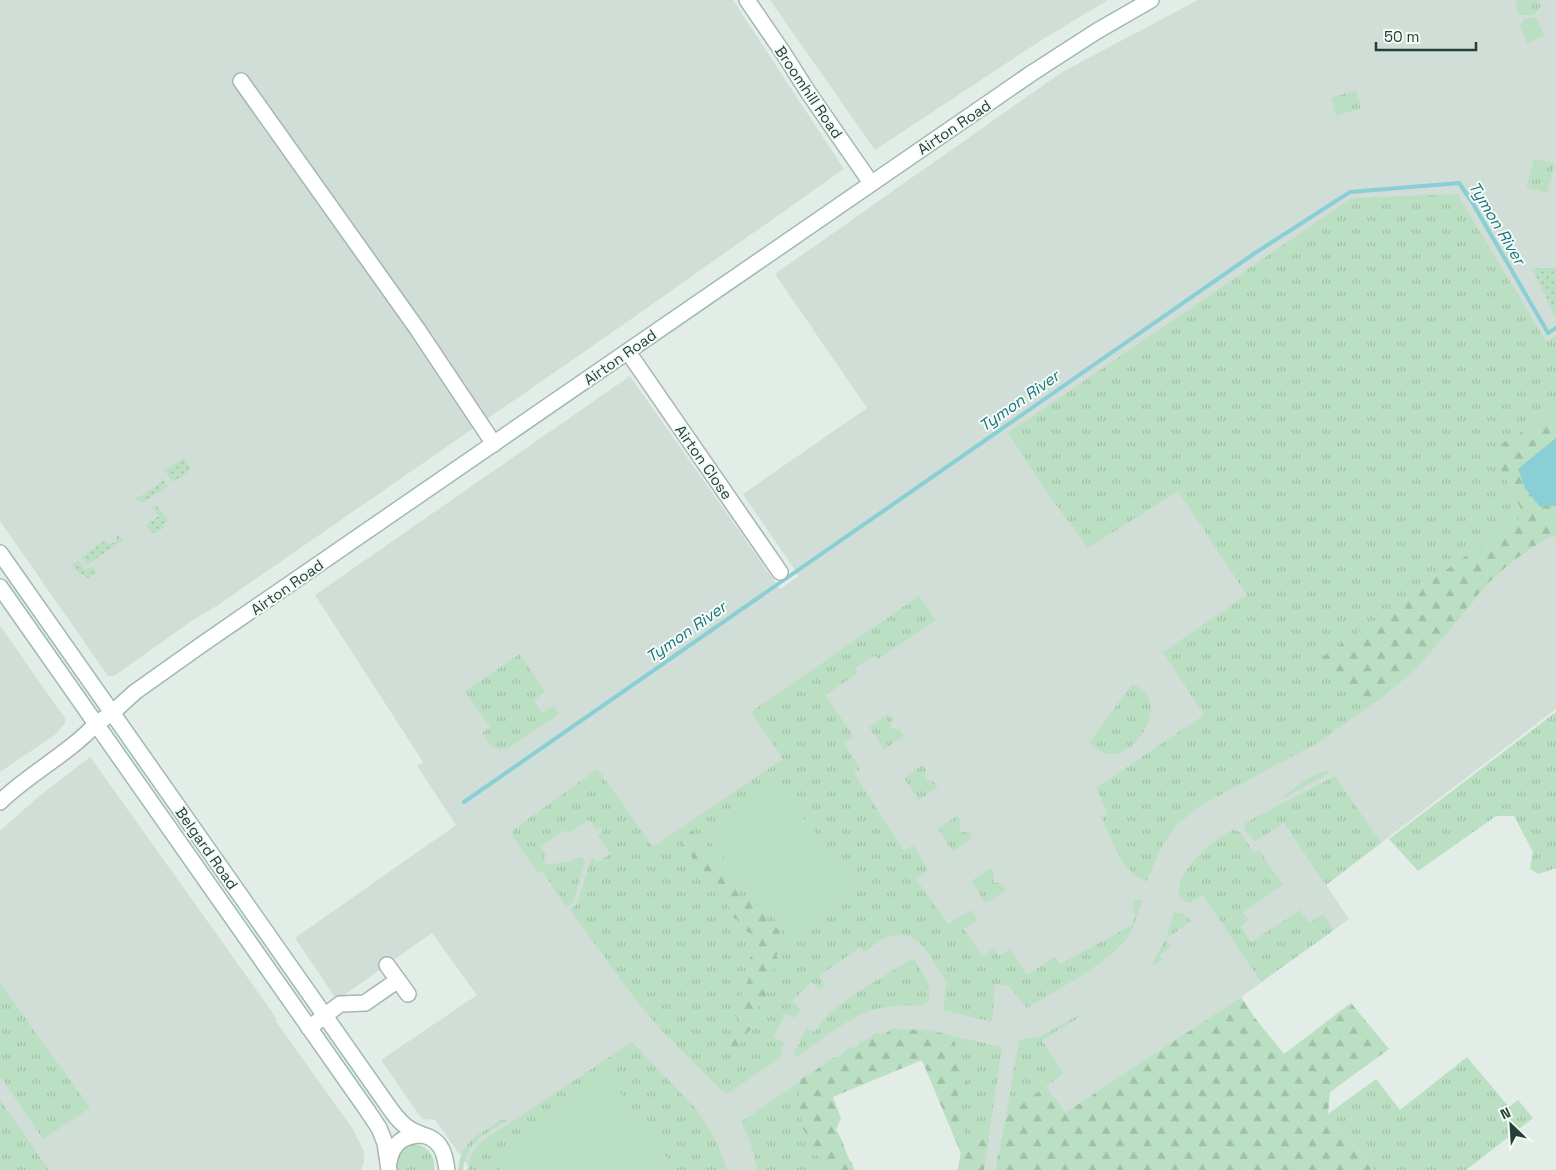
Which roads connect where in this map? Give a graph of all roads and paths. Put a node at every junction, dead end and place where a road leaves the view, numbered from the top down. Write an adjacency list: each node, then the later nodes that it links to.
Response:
1 (746, 0): 4 (street, Broomhill Road)
2 (1151, 0): 4 (street, Airton Road)
3 (241, 81): 6 (street)
4 (871, 183): 5 (street, Airton Road)
5 (628, 352): 6 (street, Airton Road); 8 (street, Airton Close)
6 (494, 444): 10 (street, Airton Road)
7 (0, 553): 10 (street, Belgard Road)
8 (780, 572)
9 (0, 587): 11 (street, Belgard Road)
10 (112, 713): 11 (street, Airton Road); 16 (street, Belgard Road)
11 (96, 724): 12 (street, Airton Road); 17 (street, Belgard Road)
12 (0, 802)
13 (387, 965): 14 (street)
14 (398, 980): 15 (street); 16 (street)
15 (408, 994)
16 (325, 1016): 17 (street); 18 (street, Belgard Road)
17 (309, 1028): 19 (street, Belgard Road)
18 (422, 1135): 19 (street, Belgard Road); 20 (street, Belgard Road)
19 (389, 1166)
20 (446, 1167)

